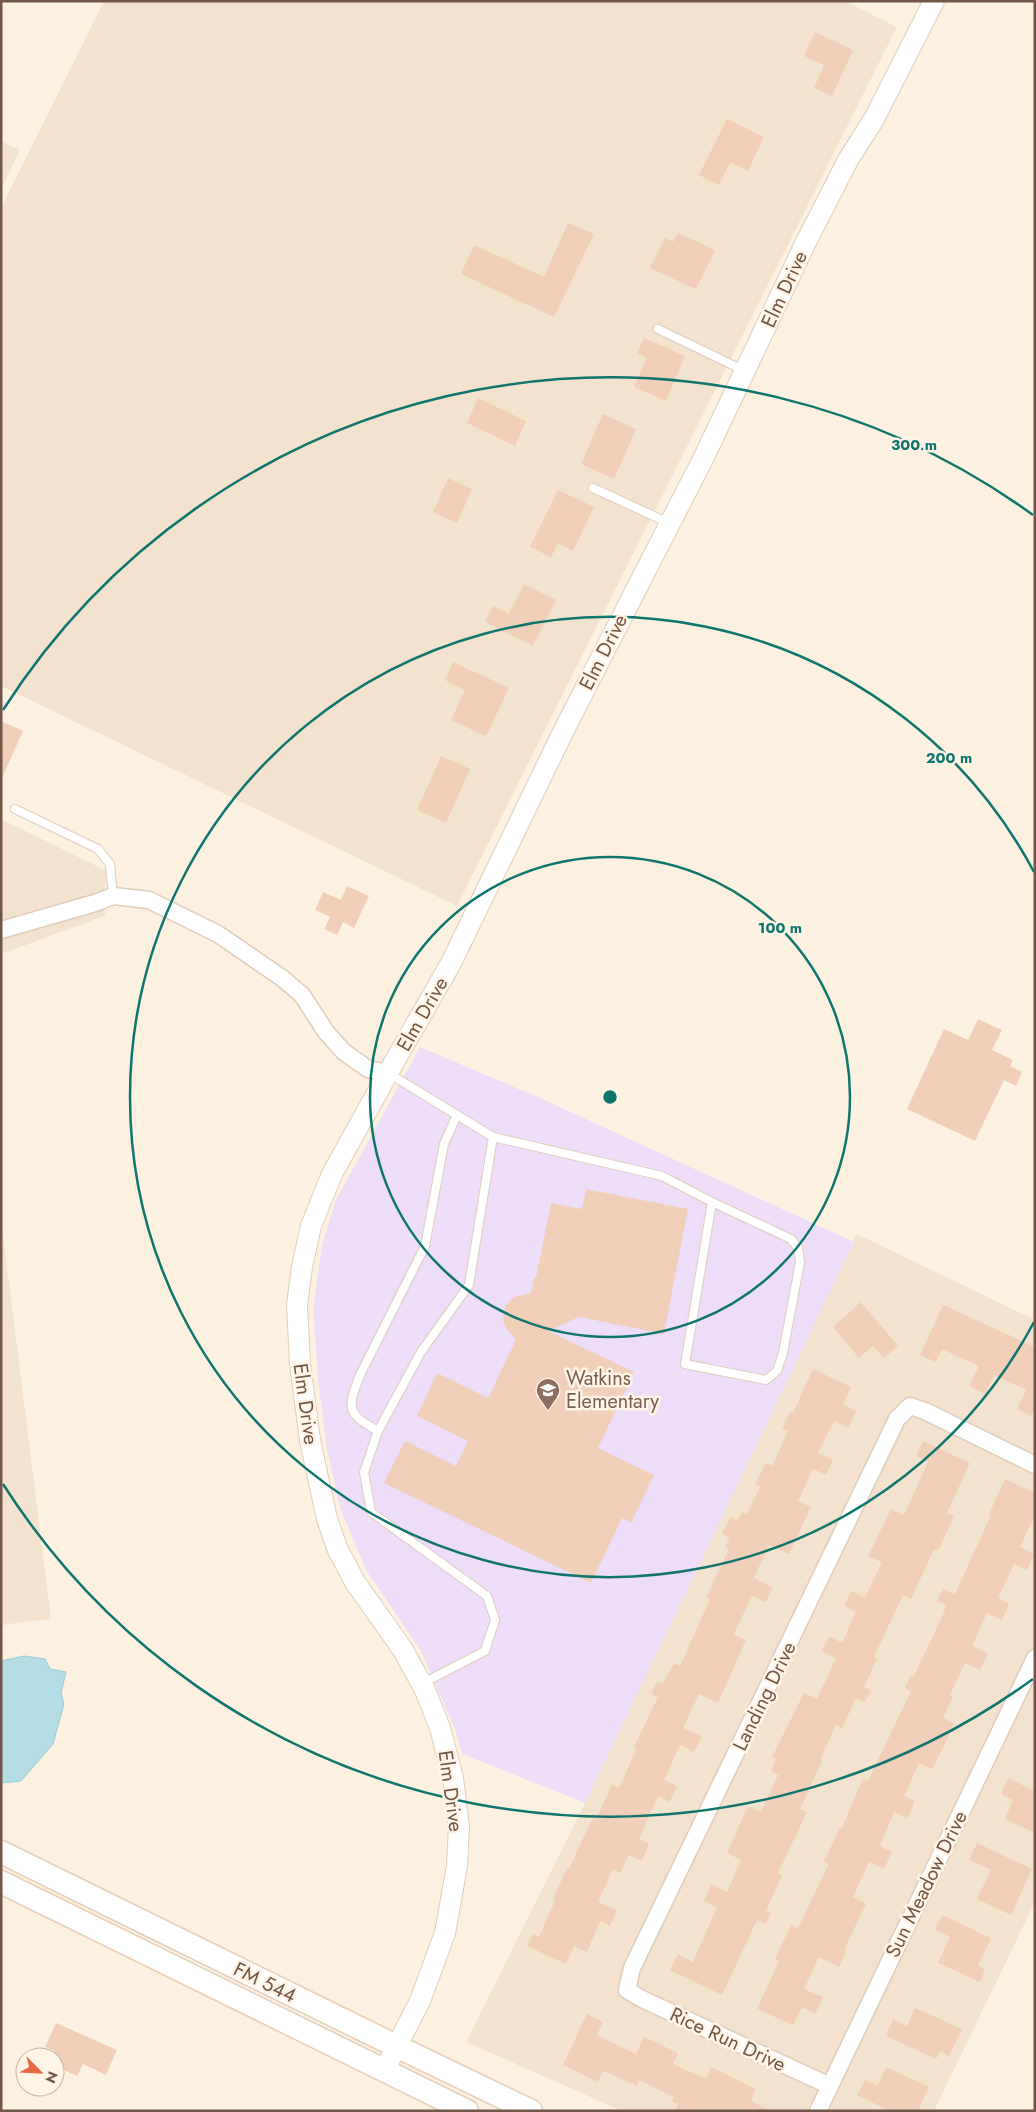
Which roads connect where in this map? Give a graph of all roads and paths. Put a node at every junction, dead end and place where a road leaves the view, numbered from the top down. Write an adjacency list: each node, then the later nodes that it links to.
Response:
1 (934, 1): 3 (street, Elm Drive)
2 (658, 329): 3 (lane)
3 (745, 371): 5 (street, Elm Drive)
4 (592, 488): 5 (lane)
5 (669, 523): 9 (street, Elm Drive)
6 (15, 808): 7 (lane)
7 (113, 896): 8 (street); 9 (street)
8 (1, 930)
9 (388, 1072): 10 (lane); 16 (street, Elm Drive)
10 (457, 1115): 11 (lane); 13 (lane)
11 (493, 1137): 12 (lane); 13 (lane)
12 (712, 1202): 12 (lane)
13 (378, 1431): 16 (lane)
14 (1035, 1465): 19 (street, Landing Drive)
15 (1035, 1658): 22 (street, Sun Meadow Drive)
16 (422, 1684): 20 (street, Elm Drive)
17 (1, 1852): 20 (main road, FM 544)
18 (1, 1882): 21 (main road, FM 544)
19 (628, 1990): 22 (street, Rice Run Drive)
20 (396, 2046): 21 (street, Elm Drive); 24 (main road, FM 544)
21 (384, 2071): 23 (main road, FM 544)
22 (830, 2086): 25 (street, Sun Meadow Drive)
23 (467, 2111)
24 (531, 2111)
25 (818, 2111)

